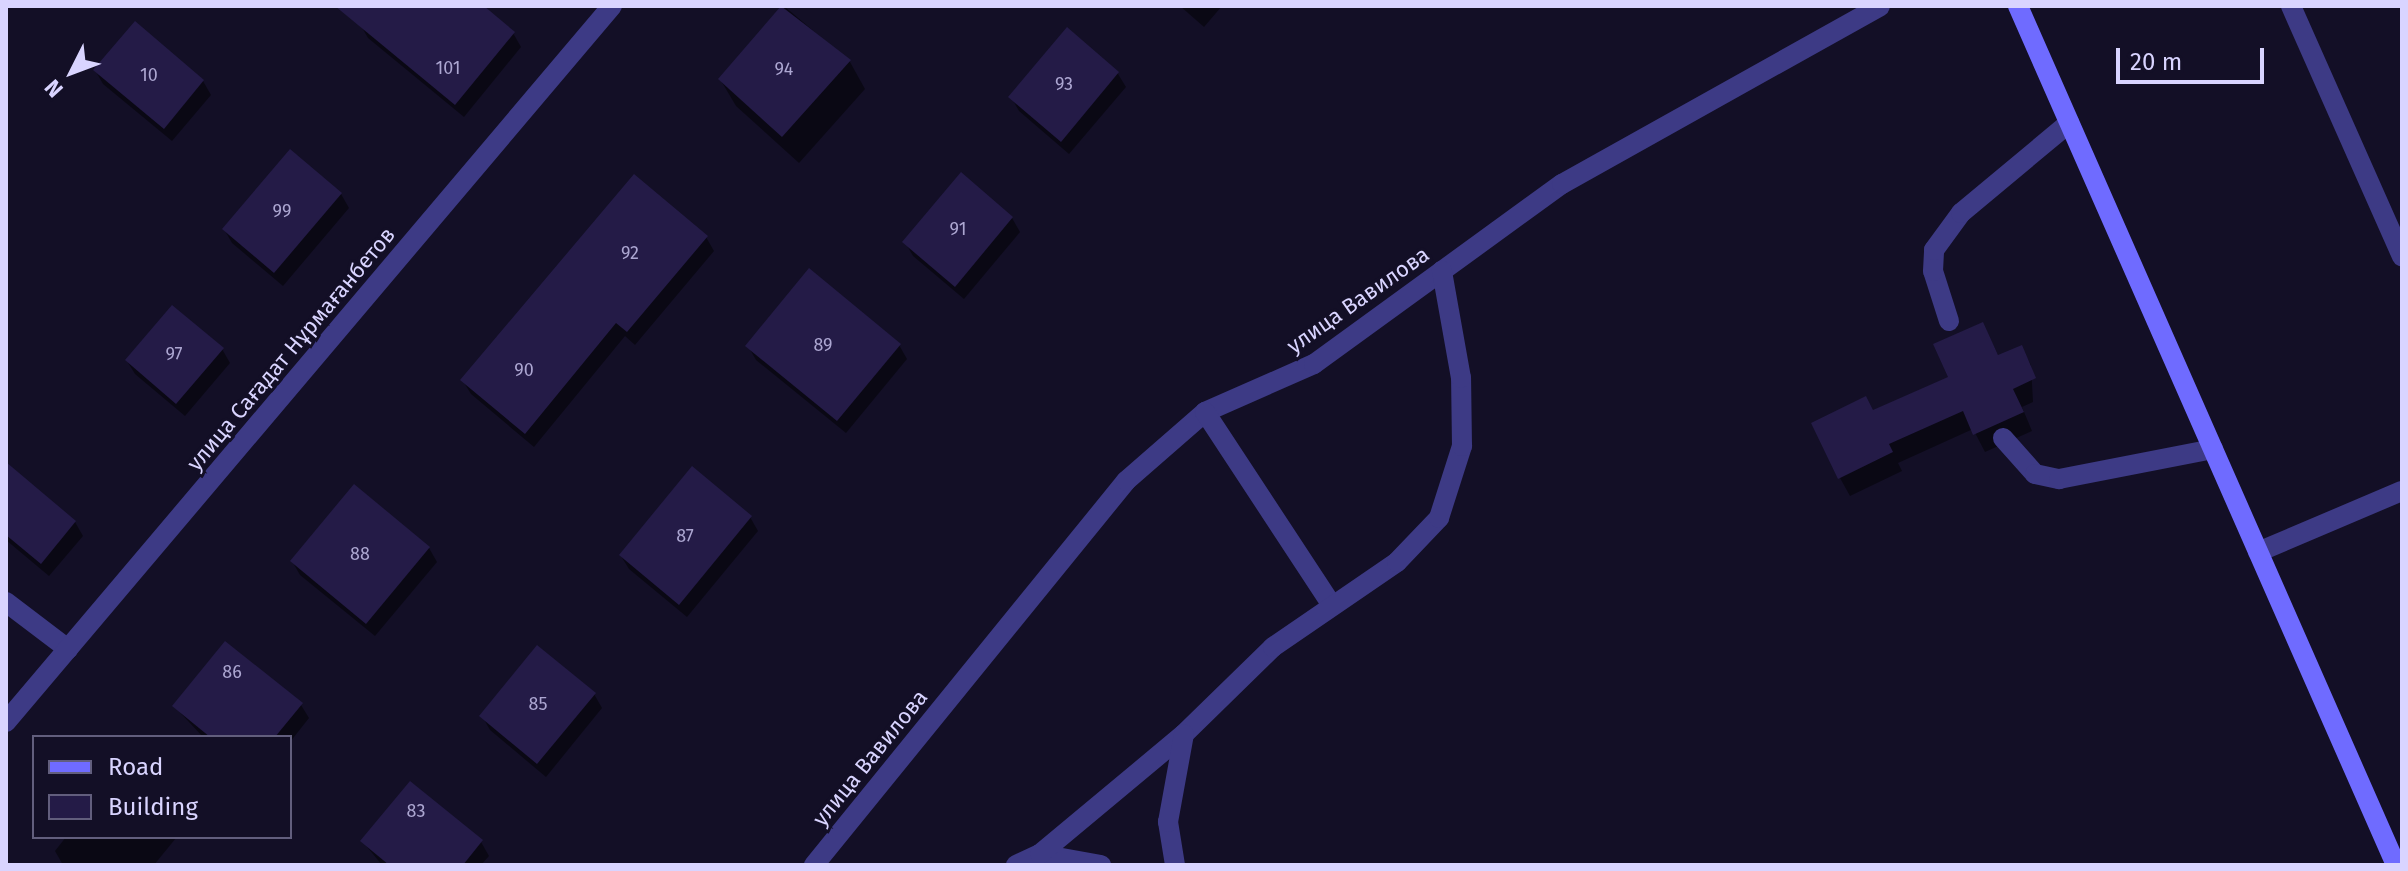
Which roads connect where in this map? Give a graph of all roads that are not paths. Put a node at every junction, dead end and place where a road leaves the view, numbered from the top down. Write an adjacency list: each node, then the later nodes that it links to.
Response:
1 (612, 6): 16 (street, улица Сағадат Нұрмағанбетов)
2 (1880, 6): 7 (street, улица Вавилова)
3 (2018, 6): 5 (street)
4 (2291, 6): 6 (street)
5 (2069, 123): 8 (street); 11 (street)
6 (2402, 257)
7 (1442, 271): 9 (street, улица Вавилова); 15 (street)
8 (1949, 321)
9 (1205, 412): 15 (street); 20 (street, улица Вавилова)
10 (2003, 438): 11 (street)
11 (2213, 449): 13 (street)
12 (2402, 491): 13 (street)
13 (2258, 552): 24 (street)
14 (6, 602): 16 (street)
15 (1331, 604): 18 (street)
16 (68, 649): 17 (street, улица Сағадат Нұрмағанбетов)
17 (6, 722)
18 (1184, 734): 19 (street); 23 (street)
19 (1040, 854): 21 (street); 22 (street)
20 (814, 865)
21 (1016, 865)
22 (1101, 865)
23 (1175, 865)
24 (2396, 865)

